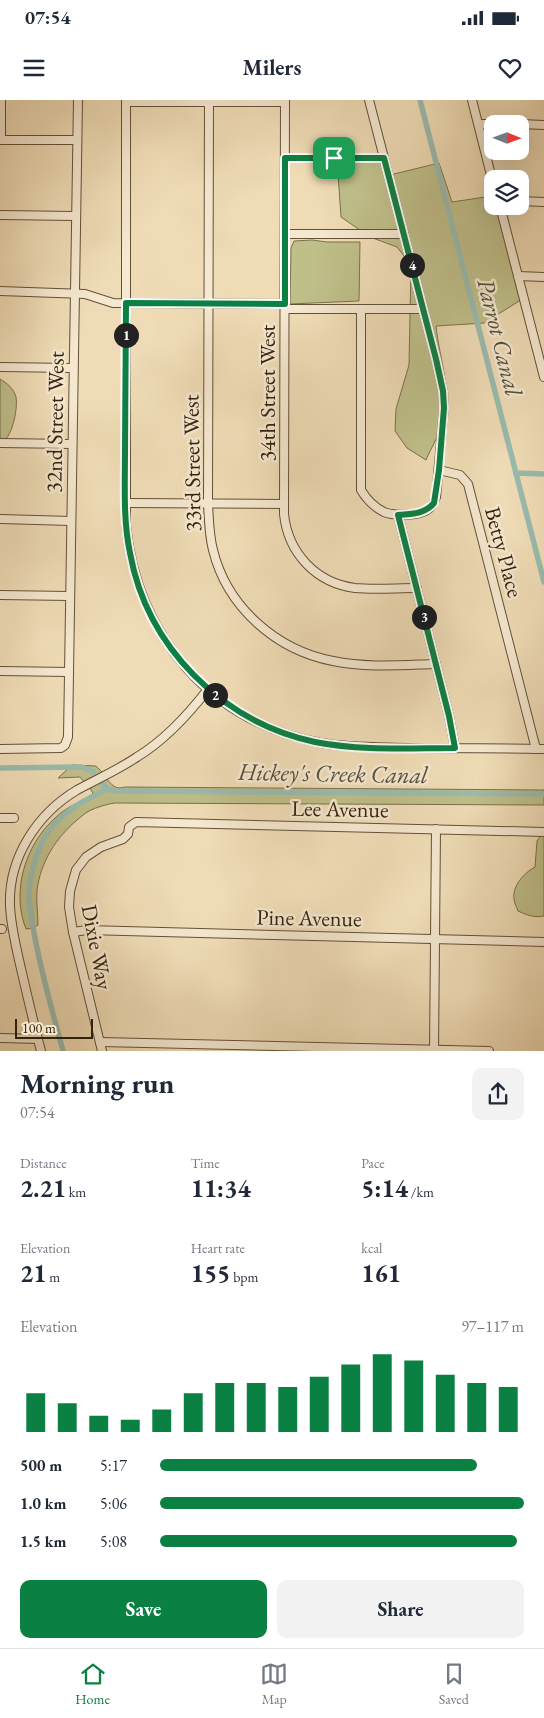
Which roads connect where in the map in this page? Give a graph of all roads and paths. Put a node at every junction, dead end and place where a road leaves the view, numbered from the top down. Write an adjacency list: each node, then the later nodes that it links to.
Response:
1 (1, 100): 12 (street)
2 (78, 100): 13 (street, 32nd Street West)
3 (369, 100): 15 (street)
4 (472, 100): 8 (street)
5 (126, 101): 6 (street); 28 (street)
6 (209, 101): 7 (street); 29 (street, 33rd Street West)
7 (285, 101): 14 (street, 34th Street West)
8 (479, 124): 9 (street); 16 (street)
9 (484, 124)
10 (529, 124): 11 (street)
11 (544, 125)
12 (1, 140): 13 (street)
13 (77, 140): 21 (street, 32nd Street West)
14 (285, 158): 15 (street); 22 (street, 34th Street West)
15 (384, 158): 23 (street)
16 (490, 170)
17 (529, 201): 18 (street)
18 (544, 202)
19 (0, 215): 21 (street)
20 (502, 215): 24 (street)
21 (76, 216): 27 (street, 32nd Street West)
22 (285, 234): 23 (street); 30 (street, 34th Street West)
23 (404, 234): 31 (street)
24 (518, 276): 25 (street); 33 (street)
25 (544, 277)
26 (0, 291): 27 (street)
27 (75, 293): 28 (street); 35 (street, 32nd Street West)
28 (126, 303): 29 (street); 40 (street)
29 (208, 303): 30 (street); 41 (street, 33rd Street West)
30 (285, 307): 32 (street); 42 (street, 34th Street West)
31 (423, 309): 32 (street); 39 (street)
32 (361, 310): 43 (street)
33 (541, 354): 36 (street)
34 (0, 367): 35 (street)
35 (73, 368): 38 (street, 32nd Street West)
36 (544, 377)
37 (0, 443): 38 (street)
38 (72, 444): 45 (street, 32nd Street West)
39 (439, 470): 43 (street); 55 (street, Betty Place)
40 (125, 504): 41 (street); 52 (street)
41 (208, 504): 42 (street); 49 (street, 33rd Street West)
42 (284, 504): 46 (street, 34th Street West)
43 (398, 515): 46 (street)
44 (0, 519): 45 (street)
45 (71, 521): 48 (street, 32nd Street West)
46 (416, 588): 49 (street)
47 (0, 595): 48 (street)
48 (70, 596): 51 (street, 32nd Street West)
49 (436, 664): 54 (street)
50 (0, 672): 51 (street)
51 (68, 672): 53 (street, 32nd Street West)
52 (208, 689): 54 (street); 65 (street)
53 (0, 748)
54 (455, 748): 55 (street)
55 (540, 749)
56 (0, 818): 57 (street)
57 (14, 818)
58 (136, 822): 59 (street, Lee Avenue); 61 (street, Dixie Way)
59 (436, 829): 60 (street, Lee Avenue); 62 (street)
60 (544, 832)
61 (73, 932): 62 (street, Pine Avenue); 66 (street, Dixie Way)
62 (435, 939): 63 (street, Pine Avenue); 69 (street)
63 (544, 942)
64 (0, 1038): 65 (street)
65 (38, 1039): 67 (street)
66 (100, 1042): 68 (street, Dixie Way); 69 (street)
67 (41, 1050)
68 (102, 1050)
69 (434, 1050): 70 (street)
70 (490, 1050)

